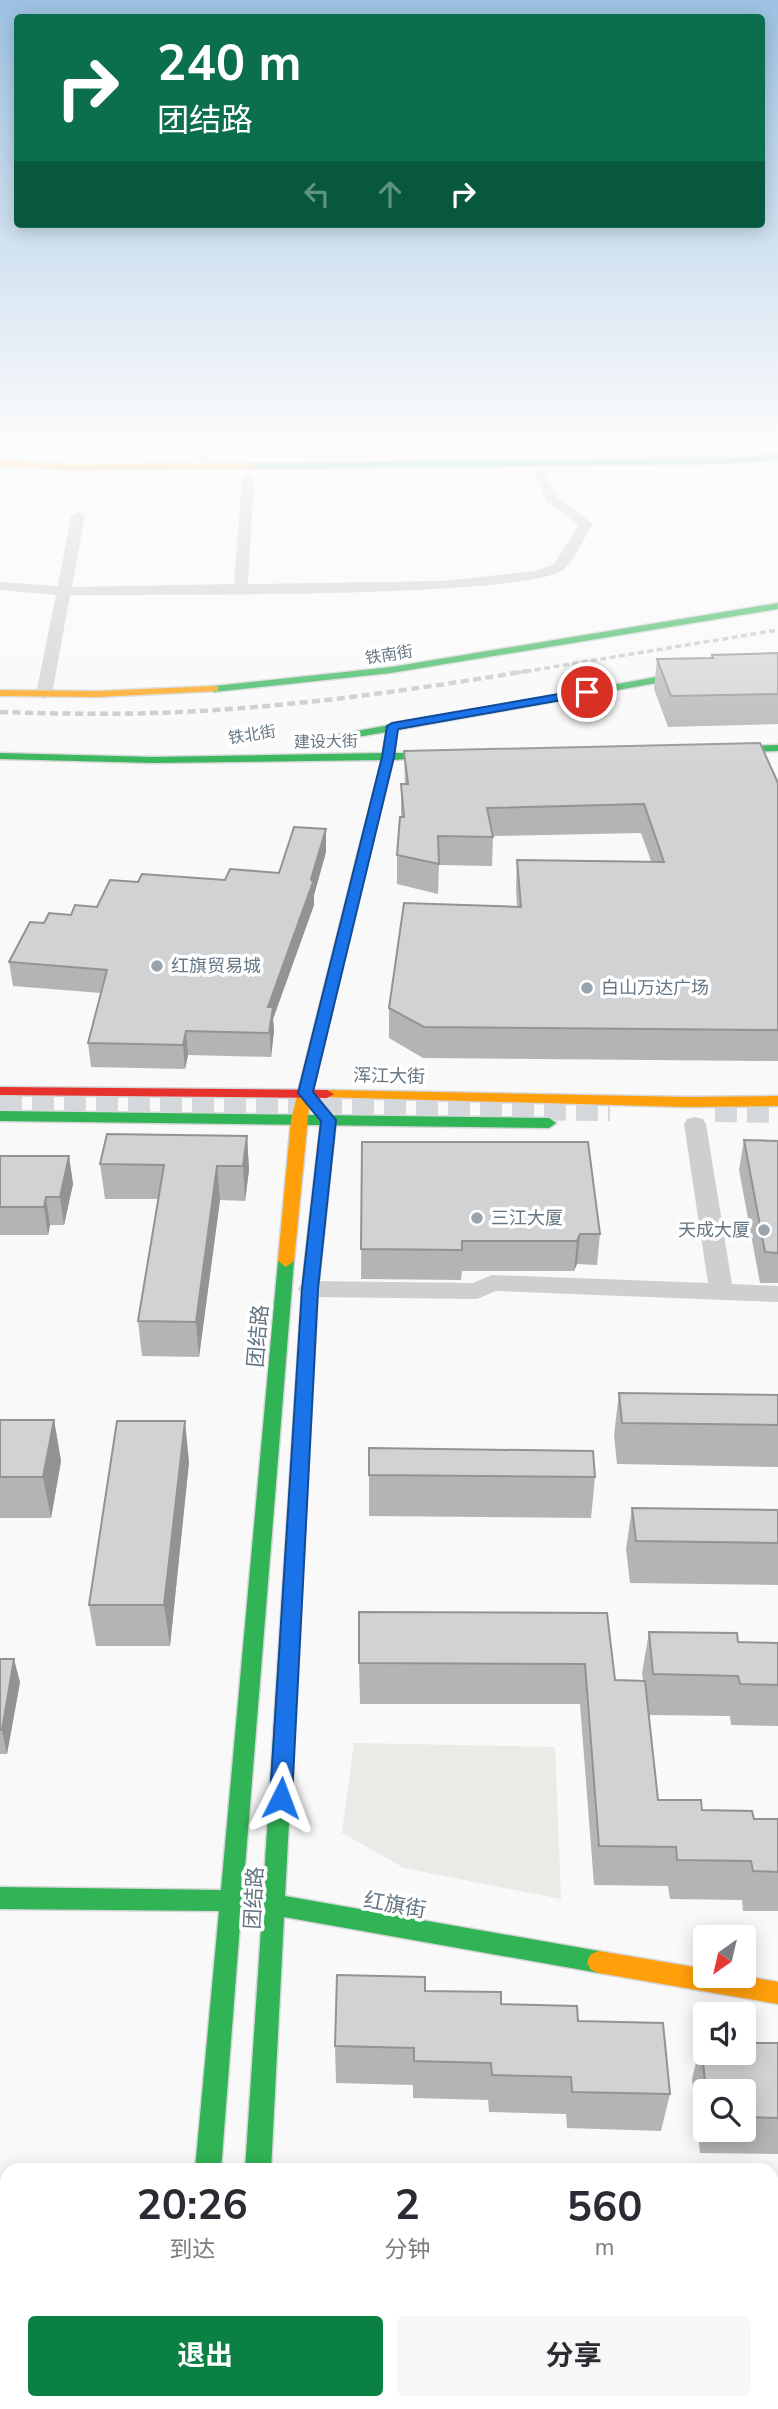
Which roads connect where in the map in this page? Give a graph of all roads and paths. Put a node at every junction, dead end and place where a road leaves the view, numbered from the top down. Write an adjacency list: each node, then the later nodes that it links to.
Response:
1 (71, 553): 6 (street)
2 (243, 553): 5 (street)
3 (568, 553): 5 (street)
4 (0, 586): 6 (street)
5 (241, 588): 6 (street)
6 (63, 591): 10 (street)
7 (778, 607): 10 (main road, 铁南街)
8 (778, 658): 11 (main road, 铁北街)
9 (0, 692): 10 (main road, 铁南街)
10 (44, 694)
11 (392, 726): 16 (main road, 团结路); 17 (main road, 铁北街)
12 (707, 750): 13 (main road)
13 (768, 752)
14 (0, 756): 17 (main road, 建设大街)
15 (428, 756): 16 (main road, 建设大街)
16 (388, 757): 17 (main road, 建设大街); 19 (main road, 团结路)
17 (185, 761)
18 (0, 1091): 19 (main road, 浑江大街)
19 (305, 1093): 20 (main road, 浑江大街); 22 (main road, 团结路); 23 (main road)
20 (778, 1101)
21 (0, 1116): 22 (main road)
22 (298, 1120): 23 (main road); 30 (main road, 团结路)
23 (329, 1120): 24 (main road); 26 (main road, 团结路)
24 (559, 1123)
25 (695, 1124): 27 (street)
26 (310, 1289): 27 (street); 31 (main road, 团结路)
27 (721, 1292): 28 (street)
28 (778, 1294)
29 (0, 1898): 30 (main road, 红旗街)
30 (232, 1901): 31 (main road, 红旗街); 33 (main road, 团结路)
31 (275, 1905): 32 (main road, 红旗街); 34 (main road, 团结路)
32 (778, 1993)
33 (209, 2163)
34 (258, 2163)

